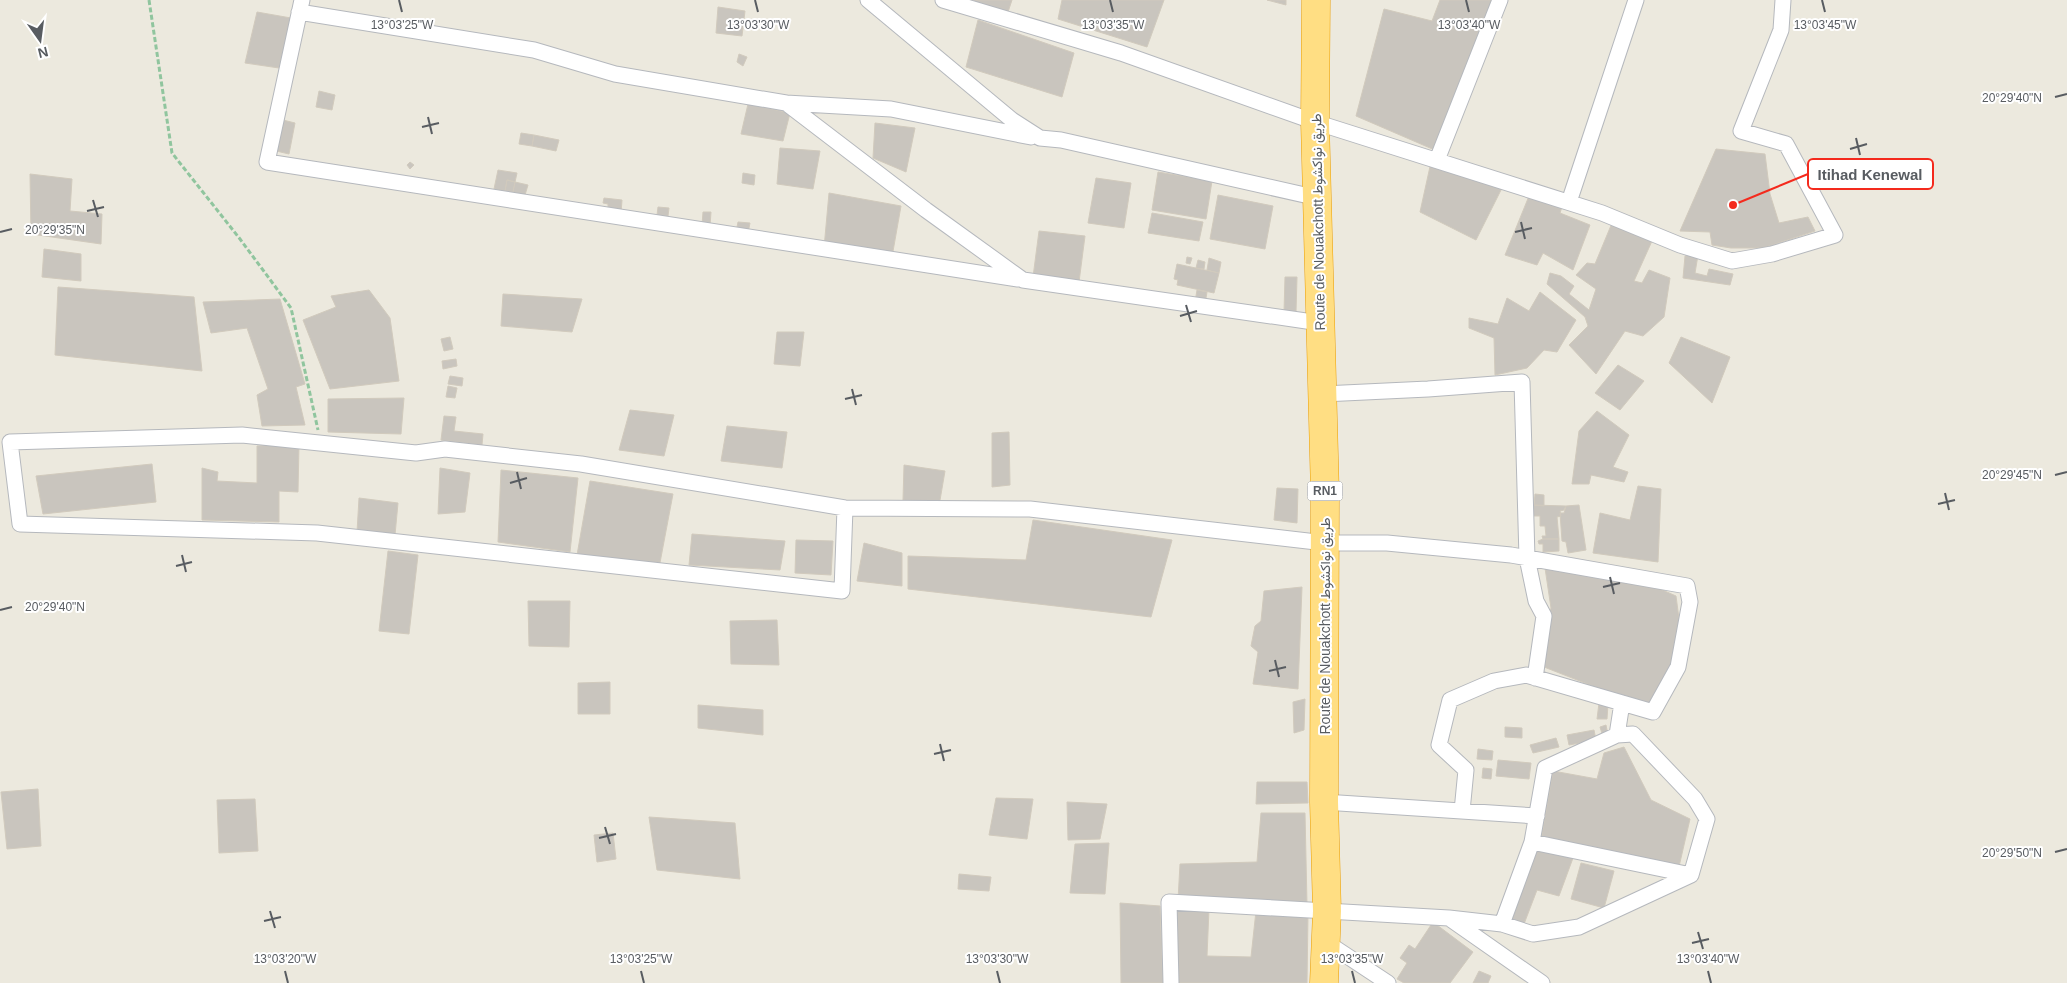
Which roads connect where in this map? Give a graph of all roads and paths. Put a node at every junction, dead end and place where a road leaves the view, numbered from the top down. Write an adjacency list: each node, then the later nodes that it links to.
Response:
1 (149, 0): 18 (path)
2 (868, 0): 11 (street)
3 (944, 0): 10 (street)
4 (1316, 0): 10 (highway, Route de Nouakchott طريق نواكشوط / RN1)
5 (1500, 0): 12 (street)
6 (1636, 0): 14 (street)
7 (1782, 0): 14 (street)
8 (300, 6): 9 (street); 15 (street)
9 (786, 102): 11 (street); 15 (street)
10 (1315, 122): 12 (street); 13 (highway, Route de Nouakchott طريق نواكشوط / RN1)
11 (1040, 138): 13 (street)
12 (1437, 160): 14 (street)
13 (1318, 198): 16 (highway, Route de Nouakchott طريق نواكشوط / RN1)
14 (1569, 202)
15 (1023, 280): 16 (street)
16 (1320, 323): 17 (highway, Route de Nouakchott طريق نواكشوط / RN1)
17 (1323, 394): 20 (highway, Route de Nouakchott طريق نواكشوط / RN1); 21 (street)
18 (321, 443): 19 (street); 19 (street)
19 (846, 508): 20 (street)
20 (1325, 543): 21 (street); 25 (highway, Route de Nouakchott طريق نواكشوط / RN1)
21 (1527, 558): 22 (street); 23 (street)
22 (1535, 678): 23 (street); 26 (street)
23 (1622, 704): 24 (street)
24 (1617, 735): 27 (street); 29 (street)
25 (1324, 802): 26 (street); 30 (highway, Route de Nouakchott طريق نواكشوط / RN1)
26 (1462, 811): 27 (street)
27 (1537, 816): 28 (street)
28 (1532, 842): 29 (street); 32 (street)
29 (1691, 875): 32 (street)
30 (1327, 911): 31 (street); 33 (highway, Route de Nouakchott طريق نواكشوط / RN1); 34 (street)
31 (1449, 918): 32 (street); 37 (street)
32 (1502, 924)
33 (1326, 942): 35 (highway, Route de Nouakchott طريق نواكشوط / RN1); 36 (street)
34 (1171, 983)
35 (1324, 983)
36 (1388, 983)
37 (1542, 983)

